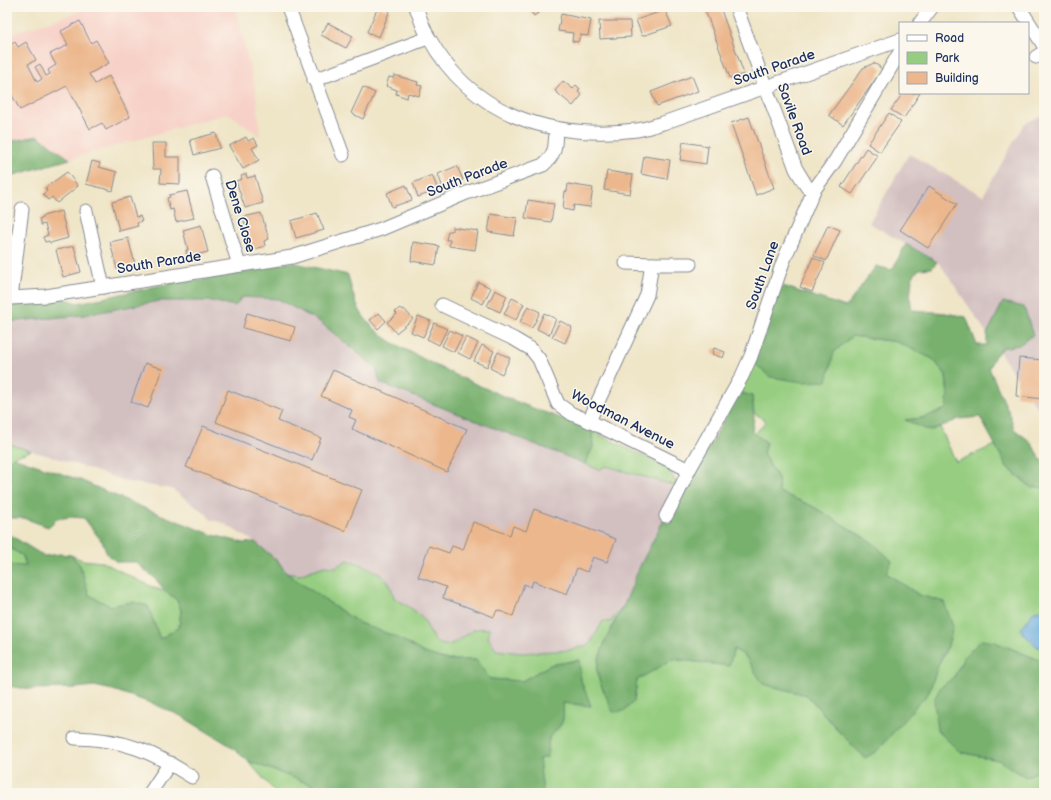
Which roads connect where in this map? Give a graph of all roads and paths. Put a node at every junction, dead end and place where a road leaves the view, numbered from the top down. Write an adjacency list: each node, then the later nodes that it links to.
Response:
1 (288, 7): 13 (street)
2 (416, 7): 9 (street)
3 (736, 7): 14 (street, Savile Road)
4 (932, 7): 6 (street)
5 (1019, 7): 7 (street)
6 (921, 22)
7 (1029, 22)
8 (1029, 23): 11 (street)
9 (428, 38): 13 (street); 15 (street)
10 (899, 40): 14 (street, South Parade)
11 (1044, 46)
12 (899, 54): 18 (street, South Lane)
13 (314, 80): 16 (street)
14 (766, 87): 15 (street, South Parade); 18 (street, Savile Road)
15 (556, 128): 24 (street, South Parade)
16 (343, 155)
17 (212, 176): 24 (street, Dene Close)
18 (814, 190): 28 (street, South Lane)
19 (22, 209): 25 (street, South Parade)
20 (86, 211): 25 (street)
21 (626, 263): 22 (street)
22 (652, 264): 23 (street); 27 (street)
23 (690, 264)
24 (239, 265): 25 (street, South Parade)
25 (103, 287)
26 (442, 304): 27 (street, Woodman Avenue)
27 (589, 421): 28 (street, Woodman Avenue)
28 (689, 470): 29 (street, South Lane)
29 (666, 516)
30 (75, 738): 31 (street)
31 (170, 763): 32 (street); 33 (street)
32 (192, 777)
33 (150, 793)

